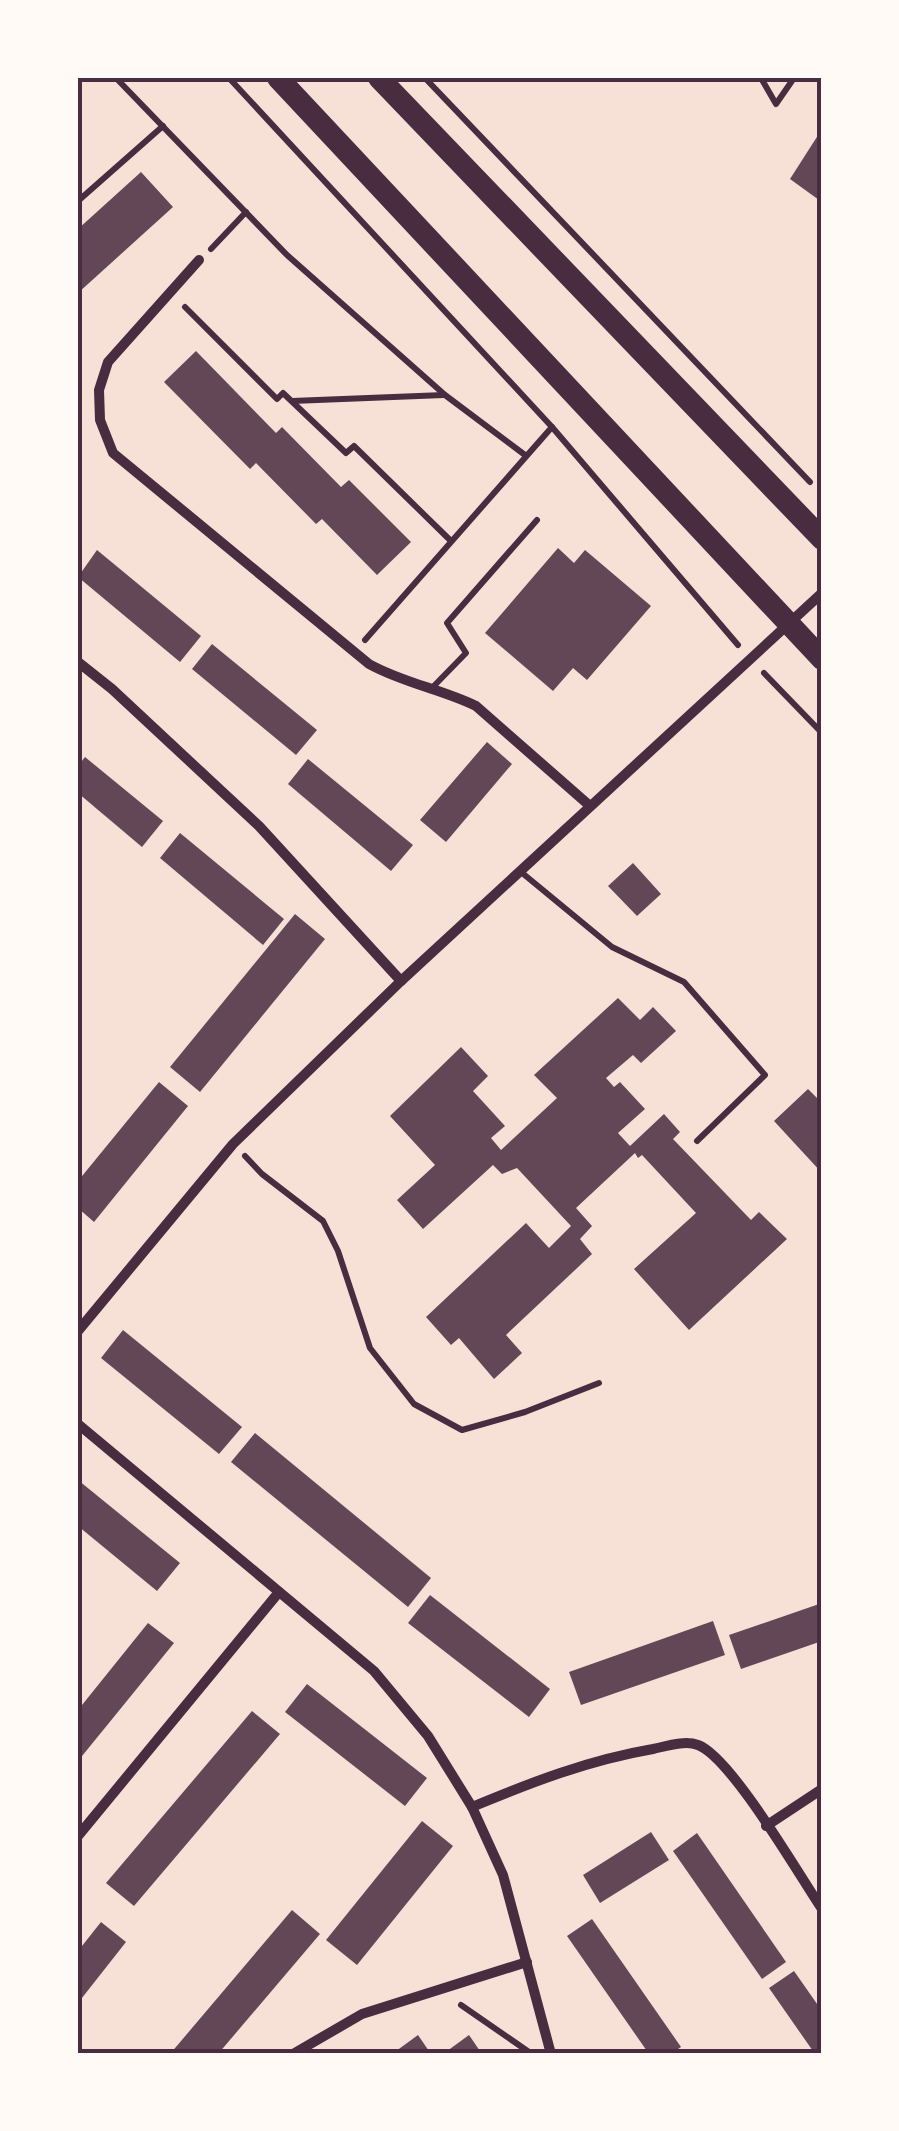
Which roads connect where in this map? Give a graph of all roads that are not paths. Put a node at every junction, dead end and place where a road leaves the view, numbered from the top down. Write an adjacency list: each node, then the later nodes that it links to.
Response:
1 (278, 78): 9 (highway)
2 (379, 78): 7 (highway)
3 (761, 78): 4 (lane)
4 (794, 78)
5 (200, 260): 12 (street)
6 (537, 520): 12 (lane)
7 (822, 539)
8 (822, 592): 9 (street)
9 (789, 623): 10 (highway); 13 (street)
10 (822, 659)
11 (78, 662): 15 (street)
12 (429, 690): 13 (street)
13 (590, 806): 14 (street)
14 (521, 872): 15 (street); 16 (lane)
15 (401, 981): 17 (street)
16 (697, 1141)
17 (78, 1331)
18 (78, 1424): 19 (street)
19 (280, 1592): 21 (street); 23 (street)
20 (822, 1789): 22 (street)
21 (472, 1807): 22 (street); 25 (street)
22 (766, 1826): 24 (street)
23 (78, 1836)
24 (822, 1909)
25 (528, 1962): 26 (street); 27 (street)
26 (292, 2054)
27 (550, 2054)

